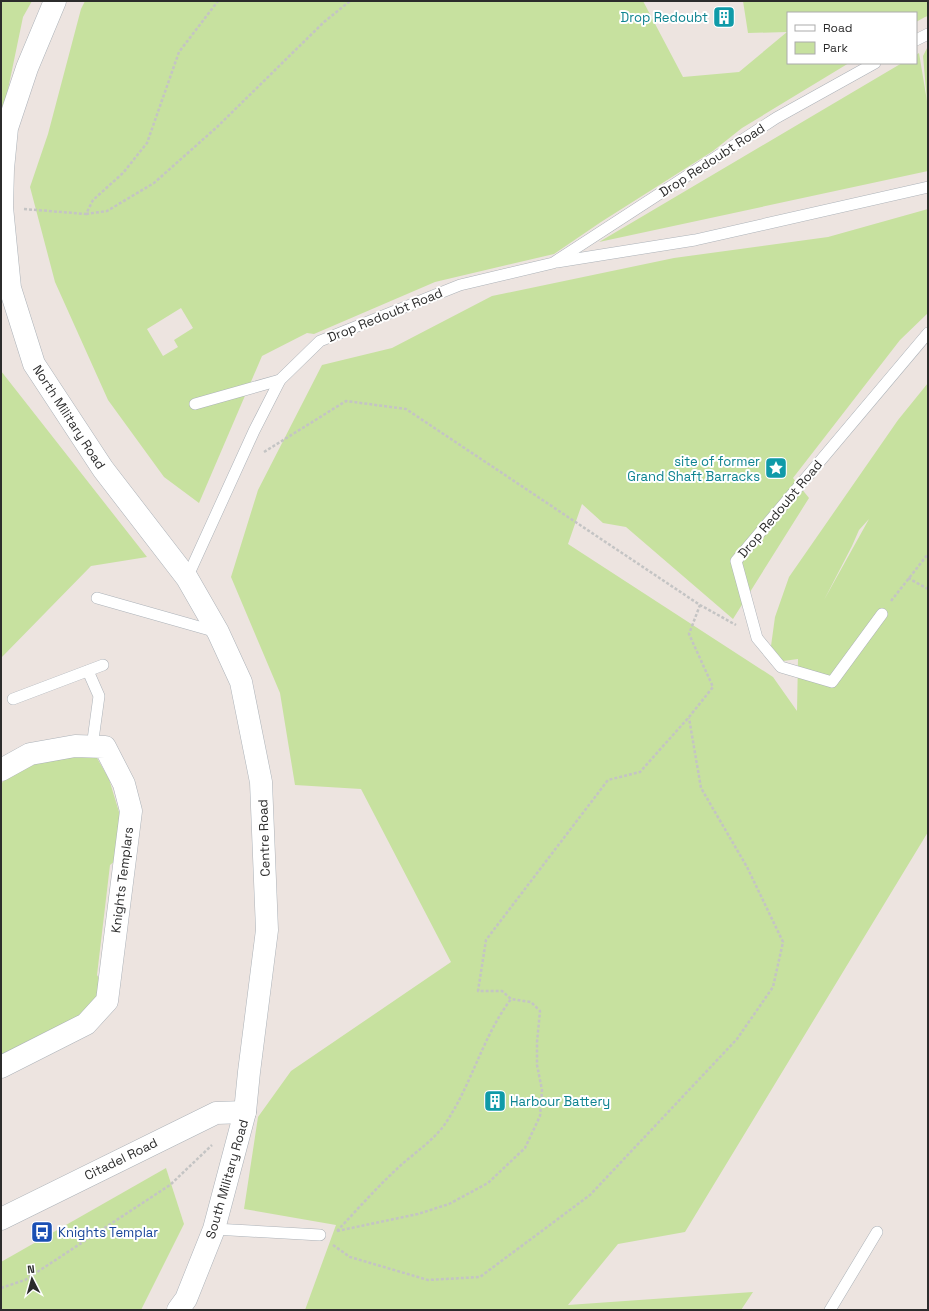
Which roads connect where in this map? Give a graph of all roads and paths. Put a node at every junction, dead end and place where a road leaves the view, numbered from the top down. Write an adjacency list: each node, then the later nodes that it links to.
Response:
1 (55, 1): 7 (street, North Military Road)
2 (218, 1): 10 (path)
3 (350, 1): 10 (path)
4 (928, 34): 5 (lane)
5 (917, 40)
6 (873, 64): 11 (lane, Drop Redoubt Road)
7 (4, 129): 17 (street, North Military Road)
8 (928, 187): 11 (lane, Drop Redoubt Road)
9 (28, 210): 10 (path)
10 (86, 214)
11 (553, 263): 13 (lane, Drop Redoubt Road)
12 (928, 333): 24 (lane, Drop Redoubt Road)
13 (280, 380): 14 (lane); 15 (lane, Drop Redoubt Road)
14 (195, 404)
15 (236, 470): 17 (lane, Drop Redoubt Road); 21 (path)
16 (928, 554): 18 (path)
17 (187, 578): 23 (street, Centre Road)
18 (908, 578): 19 (path); 22 (path)
19 (928, 589)
20 (97, 598): 23 (lane)
21 (700, 605): 24 (path); 28 (path)
22 (882, 614): 24 (lane, Drop Redoubt Road)
23 (218, 632): 33 (street, Centre Road)
24 (757, 638)
25 (103, 665): 26 (lane)
26 (88, 671): 27 (lane); 29 (lane)
27 (13, 699)
28 (689, 717): 31 (path); 38 (path)
29 (92, 747): 30 (street, Knights Templars); 32 (street, Knights Templars)
30 (1, 770)
31 (511, 1000): 31 (path)
32 (1, 1067)
33 (245, 1112): 35 (street, Citadel Road); 36 (street, South Military Road)
34 (213, 1144): 39 (path)
35 (3, 1211)
36 (214, 1229): 38 (lane); 40 (street, South Military Road)
37 (877, 1232): 41 (lane)
38 (320, 1235)
39 (1, 1288)
40 (178, 1310)
41 (830, 1310)

